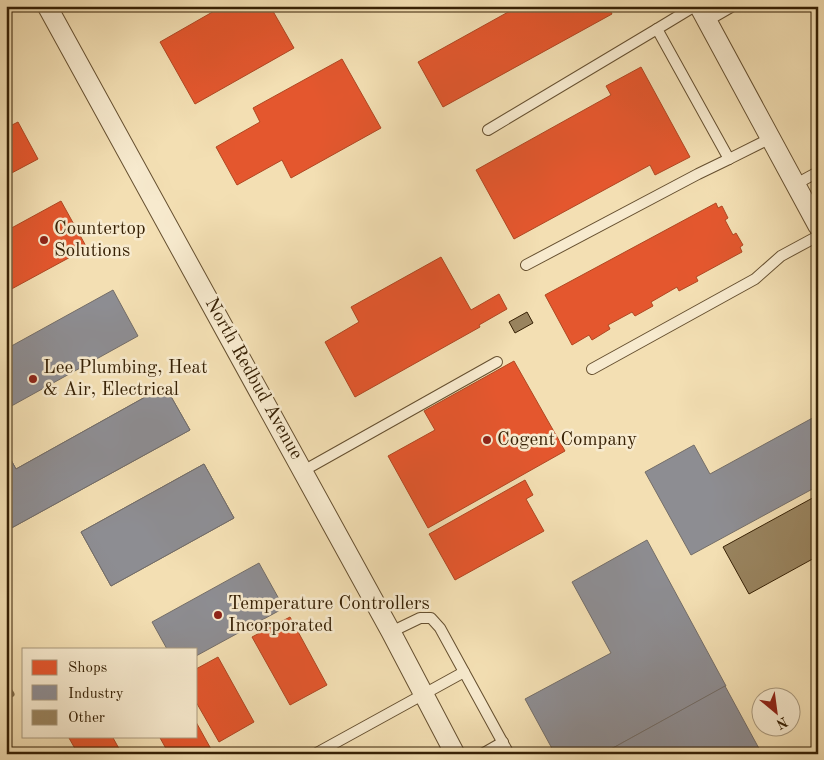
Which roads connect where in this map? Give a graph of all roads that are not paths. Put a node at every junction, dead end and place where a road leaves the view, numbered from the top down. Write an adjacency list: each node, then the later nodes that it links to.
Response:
1 (47, 6): 15 (street, North Redbud Avenue)
2 (733, 6): 3 (lane)
3 (700, 11): 4 (lane); 6 (street)
4 (656, 29): 5 (lane); 7 (lane)
5 (488, 130)
6 (771, 138): 7 (lane); 9 (street)
7 (729, 159): 12 (lane)
8 (818, 172): 9 (lane)
9 (796, 184): 10 (street)
10 (818, 226)
11 (818, 236): 14 (lane)
12 (526, 265)
13 (497, 362): 15 (lane)
14 (592, 369)
15 (303, 471): 16 (street, North Redbud Avenue)
16 (391, 632): 17 (lane); 18 (street, North Redbud Avenue)
17 (464, 672): 18 (lane); 19 (lane)
18 (424, 693): 20 (lane); 21 (street, North Redbud Avenue)
19 (503, 742): 22 (lane); 23 (lane)
20 (315, 754)
21 (455, 754)
22 (482, 754)
23 (509, 754)

